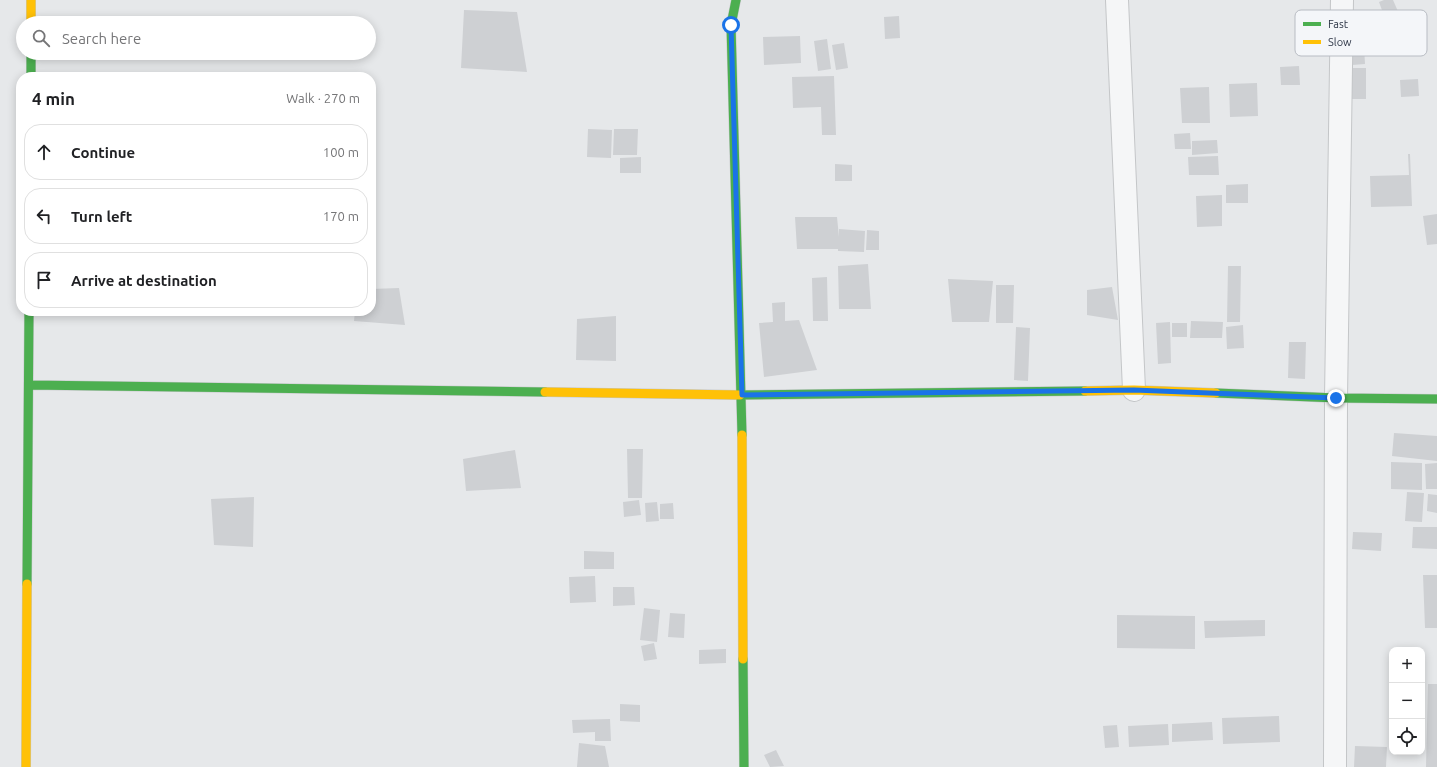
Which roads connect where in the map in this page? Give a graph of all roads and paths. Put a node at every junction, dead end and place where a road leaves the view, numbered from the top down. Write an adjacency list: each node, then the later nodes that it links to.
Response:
1 (31, 0): 6 (street)
2 (736, 0): 13 (street)
3 (1117, 0): 12 (street)
4 (1342, 0): 5 (street)
5 (1342, 10)
6 (31, 16)
7 (1341, 56): 14 (street)
8 (31, 60): 9 (street)
9 (31, 72)
10 (29, 316): 11 (street)
11 (29, 385): 13 (street); 16 (street)
12 (1134, 390): 13 (street); 14 (street)
13 (742, 395): 17 (street)
14 (1336, 398): 15 (street); 18 (street)
15 (1437, 399)
16 (26, 767)
17 (744, 767)
18 (1335, 767)

